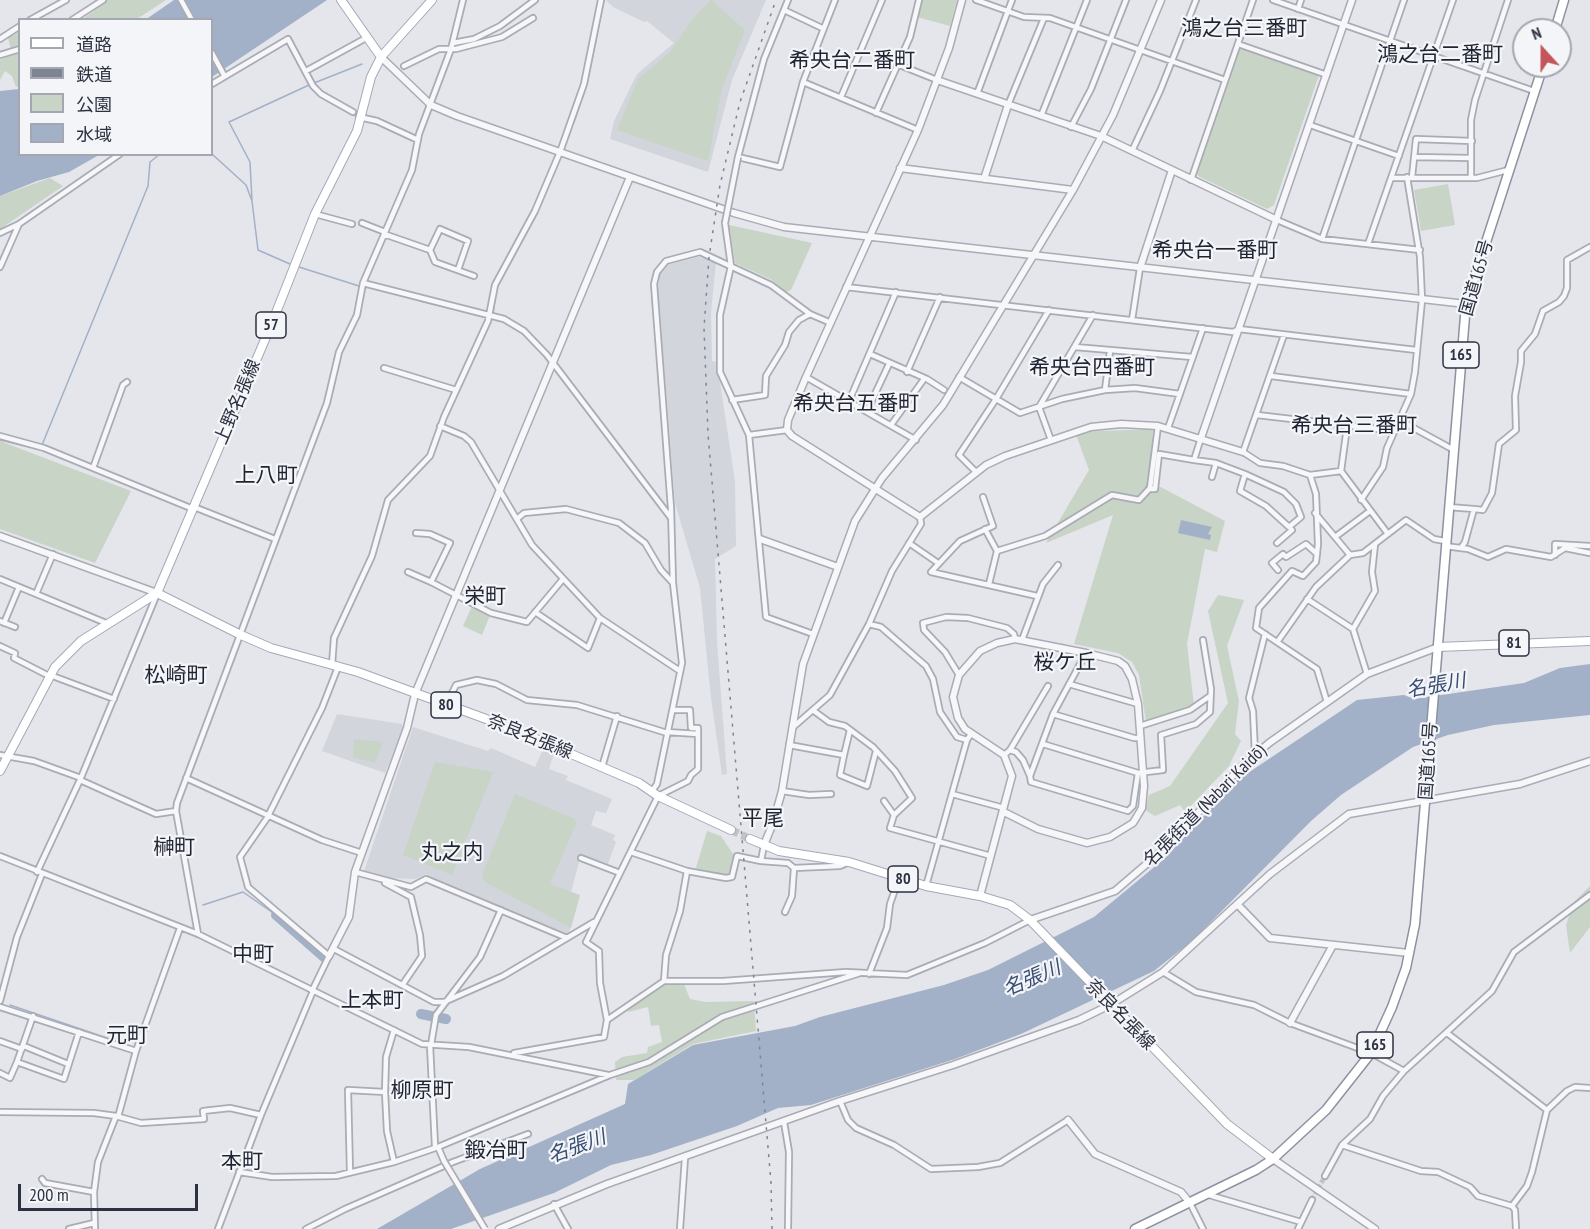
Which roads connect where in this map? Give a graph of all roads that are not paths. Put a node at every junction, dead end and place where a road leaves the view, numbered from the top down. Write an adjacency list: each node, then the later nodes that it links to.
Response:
1 (66, 0): 31 (street)
2 (103, 0): 32 (street)
3 (181, 0): 33 (street)
4 (341, 0): 41 (main road)
5 (432, 0): 53 (main road, 上野名張線 / 57)
6 (463, 0): 45 (street)
7 (535, 0): 45 (street)
8 (601, 0): 82 (street)
9 (788, 0): 29 (street)
10 (835, 0): 39 (street)
11 (882, 0): 68 (street)
12 (919, 0): 55 (street)
13 (962, 0): 62 (street)
14 (976, 0): 30 (street)
15 (1012, 0): 30 (street)
16 (1086, 0): 40 (street)
17 (1126, 0): 43 (street)
18 (1161, 0): 49 (street)
19 (1196, 0): 54 (street)
20 (1253, 0): 46 (street)
21 (1274, 0): 28 (street)
22 (1301, 0): 28 (street)
23 (1352, 0): 37 (street)
24 (1404, 0): 44 (street)
25 (1453, 0): 52 (street)
26 (1508, 0): 58 (street)
27 (1564, 0): 36 (highway)
28 (1298, 9): 37 (street)
29 (783, 10): 39 (street); 85 (street)
30 (1009, 12): 35 (street); 67 (street)
31 (34, 18)
32 (75, 18)
33 (191, 18)
34 (532, 18): 47 (street)
35 (1044, 18): 40 (street); 70 (street)
36 (1559, 18)
37 (1344, 24): 44 (street); 60 (street)
38 (18, 27): 42 (street)
39 (822, 28): 64 (street)
40 (1076, 28): 43 (street); 73 (street)
41 (366, 38): 53 (main road); 57 (street)
42 (0, 39)
43 (1111, 40): 49 (street); 75 (street)
44 (1390, 40): 52 (street); 79 (street)
45 (453, 43): 47 (street)
46 (1238, 44): 60 (street); 63 (street)
47 (451, 49): 56 (street); 69 (street)
48 (18, 50): 50 (street)
49 (1141, 51): 54 (street); 77 (street)
50 (0, 55)
51 (213, 55): 59 (street)
52 (1434, 55): 58 (street); 84 (street)
53 (381, 57): 69 (street); 72 (main road, 上野名張線 / 57)
54 (1172, 61): 63 (street); 81 (street)
55 (897, 64): 62 (street); 71 (street)
56 (404, 66)
57 (306, 71): 59 (street); 72 (street)
58 (1484, 73): 66 (street); 80 (street)
59 (224, 75): 65 (street)
60 (1327, 75): 74 (street)
61 (1539, 78): 66 (highway, 国道165号 / 165)
62 (937, 80): 67 (street); 76 (street)
63 (1226, 80): 96 (street)
64 (803, 82): 68 (street); 85 (street)
65 (213, 83)
66 (1535, 91): 90 (highway, 国道165号 / 165)
67 (977, 94): 70 (street)
68 (841, 97): 71 (street)
69 (431, 105): 78 (street); 82 (street)
70 (1008, 105): 73 (street); 95 (street)
71 (876, 113): 76 (street)
72 (356, 114): 78 (street); 98 (main road, 上野名張線 / 57)
73 (1041, 116): 75 (street)
74 (1310, 125): 79 (street); 99 (street)
75 (1071, 127): 77 (street)
76 (918, 130): 88 (street)
77 (1101, 136): 81 (street); 97 (street)
78 (418, 140): 104 (street)
79 (1356, 141): 84 (street); 106 (street)
80 (1472, 141): 86 (street); 87 (street)
81 (1132, 151): 89 (street)
82 (560, 152): 91 (street); 128 (street)
83 (117, 156): 101 (street)
84 (1399, 156): 94 (street)
85 (738, 157): 113 (street, bridge)
86 (1414, 157): 87 (street); 92 (street)
87 (1471, 158): 93 (street)
88 (900, 168): 95 (street); 105 (street)
89 (1172, 170): 96 (street); 114 (street)
90 (1508, 170): 93 (street); 123 (highway, 国道165号 / 165)
91 (630, 177): 105 (street); 139 (street)
92 (1409, 177): 93 (street); 94 (street); 110 (street)
93 (1471, 177)
94 (1391, 178): 107 (street)
95 (984, 179): 97 (street)
96 (1191, 180): 99 (street)
97 (1072, 190): 111 (street)
98 (315, 214): 102 (street); 188 (main road, 上野名張線 / 57)
99 (1276, 220): 106 (street); 117 (street)
100 (362, 223): 104 (street)
101 (19, 224): 103 (street); 112 (street)
102 (352, 224)
103 (0, 233)
104 (384, 233): 109 (street); 118 (street)
105 (870, 237): 111 (street); 119 (street)
106 (1322, 239): 107 (street)
107 (1368, 244): 110 (street)
108 (1590, 247): 189 (street)
109 (430, 250): 115 (street); 115 (street)
110 (1420, 250): 122 (street)
111 (1034, 255): 114 (street); 124 (street)
112 (0, 267)
113 (731, 267): 126 (street); 154 (street); 193 (street)
114 (1140, 268): 117 (street); 129 (street)
115 (458, 270): 116 (street)
116 (474, 276)
117 (1256, 280): 122 (street); 132 (street)
118 (363, 286): 128 (street); 201 (street)
119 (846, 287): 120 (street); 130 (street)
120 (897, 292): 121 (street); 137 (street)
121 (940, 297): 124 (street); 142 (street)
122 (1422, 300): 123 (street); 135 (street)
123 (1466, 304): 172 (highway, 国道165号 / 165)
124 (1002, 305): 125 (street); 145 (street)
125 (1049, 310): 127 (street); 153 (street)
126 (810, 314): 130 (street); 154 (street)
127 (1093, 315): 129 (street); 134 (street)
128 (491, 318): 139 (street); 148 (street)
129 (1132, 320): 131 (street)
130 (831, 323): 144 (street)
131 (1203, 328): 132 (street); 138 (street)
132 (1239, 329): 133 (street); 169 (street)
133 (1284, 335): 135 (street); 143 (street)
134 (1075, 346): 136 (street); 156 (street)
135 (1416, 350): 152 (street)
136 (1110, 351): 138 (street); 150 (street)
137 (870, 354): 140 (street); 155 (street)
138 (1192, 357): 151 (street)
139 (552, 363): 182 (street); 193 (street)
140 (889, 364): 142 (street); 157 (street)
141 (384, 369): 148 (street)
142 (907, 372): 146 (street)
143 (1271, 376): 152 (street); 158 (street)
144 (806, 377): 155 (street); 165 (street)
145 (959, 377): 153 (street); 170 (street)
146 (924, 379): 149 (street); 160 (street)
147 (127, 382): 176 (street)
148 (456, 390): 161 (street)
149 (944, 390)
150 (1106, 390): 151 (street); 156 (street)
151 (1180, 394): 164 (street)
152 (1411, 394): 159 (street)
153 (996, 399): 156 (street); 178 (street)
154 (732, 400): 167 (street)
155 (849, 401): 157 (street)
156 (1039, 407): 171 (street)
157 (867, 411): 160 (street)
158 (1257, 416): 163 (street); 173 (street)
159 (1401, 422): 166 (street); 172 (street)
160 (891, 425): 170 (street)
161 (440, 426): 182 (street); 248 (street)
162 (1158, 426): 164 (street); 171 (street); 184 (street)
163 (1347, 427): 166 (street); 177 (street)
164 (1168, 428): 169 (street)
165 (787, 430): 167 (street); 183 (street)
166 (1395, 430): 186 (street)
167 (749, 435): 202 (street)
168 (0, 436): 176 (street)
169 (1201, 438): 173 (street); 174 (street)
170 (916, 440): 183 (street)
171 (1051, 440): 178 (street)
172 (1452, 449): 187 (highway, 国道165号 / 165)
173 (1243, 452): 180 (street)
174 (1194, 460): 175 (street); 184 (street)
175 (1216, 463): 179 (street); 181 (street)
176 (93, 468): 188 (street)
177 (1341, 471): 180 (street); 186 (street)
178 (976, 472): 192 (street)
179 (1245, 474): 196 (street); 196 (street)
180 (1310, 475): 191 (street)
181 (1212, 477)
182 (499, 489): 194 (street); 228 (street)
183 (874, 489): 192 (street); 217 (street)
184 (1149, 489): 209 (street)
185 (983, 497): 195 (street)
186 (1361, 500): 190 (street)
187 (1448, 507): 189 (street); 206 (highway, 国道165号 / 165)
188 (193, 508): 201 (street); 226 (main road, 上野名張線 / 57)
189 (1474, 509): 208 (street)
190 (1370, 511): 198 (street); 200 (street)
191 (1315, 512): 200 (street); 212 (street)
192 (920, 517): 203 (street)
193 (671, 518): 223 (street)
194 (517, 519): 221 (street); 223 (street)
195 (985, 529): 209 (street); 215 (street)
196 (1292, 530): 204 (street)
197 (416, 533): 222 (street)
198 (1388, 534): 205 (street); 206 (street)
199 (0, 536): 211 (street)
200 (1335, 537): 213 (street)
201 (275, 539): 240 (street)
202 (760, 539): 217 (street); 238 (street)
203 (909, 543): 215 (street); 235 (street)
204 (1277, 543)
205 (1375, 544): 213 (street); 237 (street)
206 (1445, 544): 208 (street); 246 (highway, 国道165号 / 165)
207 (1590, 546): 214 (street)
208 (1461, 548): 214 (street)
209 (997, 551): 224 (street)
210 (1590, 553): 214 (street)
211 (53, 554): 226 (street); 227 (street)
212 (1317, 554): 218 (street); 239 (street)
213 (1350, 555): 230 (street)
214 (1555, 555)
215 (938, 564): 224 (street)
216 (1058, 565): 229 (street)
217 (838, 567): 238 (street)
218 (1278, 570)
219 (408, 572): 222 (street)
220 (0, 579): 225 (street)
221 (562, 579): 231 (street); 232 (street)
222 (431, 582): 228 (street)
223 (673, 583): 249 (street)
224 (989, 584): 229 (street)
225 (19, 587): 227 (street); 233 (street)
226 (157, 592): 234 (main road); 240 (main road, 奈良名張線 / 80); 257 (street)
227 (36, 594): 234 (street)
228 (455, 594): 231 (street); 255 (street)
229 (1037, 596): 241 (street)
230 (1307, 599): 237 (street); 243 (street)
231 (535, 612): 232 (street)
232 (600, 618): 249 (street)
233 (2, 622): 236 (street)
234 (106, 623): 251 (main road)
235 (869, 624): 262 (street); 272 (street)
236 (15, 627)
237 (1353, 629): 250 (street)
238 (813, 634): 266 (street)
239 (1265, 634): 243 (street); 277 (street)
240 (241, 635): 248 (main road, 奈良名張線 / 80); 286 (street)
241 (1019, 639): 247 (street); 252 (street); 252 (street)
242 (1203, 640): 256 (street)
243 (1278, 641): 258 (street)
244 (1590, 641): 246 (main road, 81)
245 (0, 646): 251 (street)
246 (1438, 651): 250 (street, 名張街道 (Nabari Kaidō)); 293 (highway, 国道165号 / 165)
247 (1086, 653): 253 (street); 259 (street)
248 (335, 666): 255 (main road, 奈良名張線 / 80); 296 (street)
249 (680, 671): 261 (street)
250 (1367, 674): 258 (street, 名張街道 (Nabari Kaidō))
251 (50, 675): 257 (street); 278 (main road)
252 (959, 675): 270 (street)
253 (1069, 684): 259 (street); 263 (street)
254 (1048, 686): 275 (street)
255 (416, 694): 260 (main road, 奈良名張線 / 80); 303 (street)
256 (1210, 696): 265 (street); 284 (street)
257 (114, 699): 287 (street)
258 (1327, 702): 277 (street, 名張街道 (Nabari Kaidō))
259 (1138, 704): 265 (street)
260 (446, 705): 264 (street); 282 (main road, 奈良名張線 / 80)
261 (673, 710): 268 (street); 269 (street)
262 (814, 711): 266 (street); 267 (street)
263 (1053, 714): 271 (street); 273 (street)
264 (617, 717): 268 (street); 282 (street)
265 (1140, 726): 271 (street)
266 (792, 728): 274 (street)
267 (850, 730): 276 (street); 279 (street)
268 (667, 732): 269 (street); 289 (street)
269 (698, 734): 289 (street)
270 (971, 734): 272 (street); 280 (street)
271 (1141, 738): 284 (street)
272 (967, 740): 291 (street)
273 (1043, 744): 284 (street); 285 (street)
274 (789, 745): 279 (street); 288 (street)
275 (1010, 750): 280 (street); 285 (street)
276 (876, 751): 279 (street); 297 (street)
277 (1255, 754): 322 (street, 名張街道 (Nabari Kaidō))
278 (4, 755): 283 (main road); 287 (street)
279 (844, 755)
280 (1004, 755): 294 (street)
281 (1590, 761): 293 (street)
282 (602, 767): 289 (main road, 奈良名張線 / 80)
283 (0, 771)
284 (1141, 773): 285 (street); 294 (street)
285 (1030, 777)
286 (186, 778): 295 (street); 296 (street)
287 (81, 779): 295 (street); 312 (street)
288 (782, 791): 290 (street); 301 (street)
289 (655, 793): 298 (main road, 奈良名張線 / 80); 302 (street)
290 (831, 794)
291 (952, 794): 294 (street); 300 (street)
292 (884, 801): 297 (street)
293 (1426, 801): 319 (street); 329 (highway, 国道165号 / 165)
294 (1004, 810): 305 (street)
295 (176, 811): 325 (street)
296 (269, 814): 303 (street); 330 (street)
297 (894, 815): 300 (street)
298 (731, 831)
299 (750, 839): 301 (main road, 奈良名張線 / 80)
300 (938, 841): 305 (street); 316 (street)
301 (764, 845): 307 (street); 308 (main road, 奈良名張線 / 80)
302 (631, 852): 310 (street); 313 (street)
303 (362, 853): 311 (street)
304 (0, 856): 312 (street)
305 (991, 856): 318 (street)
306 (581, 858): 313 (street)
307 (761, 861): 309 (street); 310 (street)
308 (849, 862): 309 (street); 314 (main road, 奈良名張線 / 80)
309 (794, 868): 321 (street)
310 (687, 871): 334 (street)
311 (355, 872): 315 (street); 328 (street)
312 (40, 873): 324 (street); 336 (street)
313 (620, 873): 323 (street)
314 (899, 878): 316 (main road, 奈良名張線 / 80); 333 (street)
315 (382, 881): 320 (street); 335 (street)
316 (926, 886): 318 (main road, 奈良名張線 / 80)
317 (1590, 895): 347 (street)
318 (981, 896): 322 (main road, 奈良名張線 / 80)
319 (1238, 905): 327 (street); 331 (street)
320 (501, 909): 326 (street); 339 (street)
321 (785, 912)
322 (1030, 920): 333 (street); 340 (main road, 奈良名張線 / 80)
323 (594, 922): 326 (street); 343 (street)
324 (180, 928): 325 (street); 351 (street)
325 (198, 934): 337 (street)
326 (567, 938): 339 (street)
327 (1333, 945): 329 (street); 344 (street)
328 (334, 949): 330 (street); 335 (street)
329 (1409, 953): 352 (highway, 国道165号 / 165)
330 (327, 959): 337 (street)
331 (1163, 972): 340 (street); 344 (street)
332 (860, 973): 333 (street); 334 (street); 358 (street)
333 (868, 974)
334 (664, 981): 343 (street)
335 (403, 984): 339 (street)
336 (1, 989): 338 (street)
337 (313, 991): 345 (street); 364 (street)
338 (0, 1001)
339 (444, 1002): 349 (street)
340 (1109, 1003): 361 (street); 372 (main road, 奈良名張線 / 80)
341 (0, 1007): 342 (street)
342 (33, 1016): 346 (street); 350 (street)
343 (608, 1020): 353 (street)
344 (1290, 1023): 352 (street)
345 (394, 1030): 349 (street); 360 (street)
346 (79, 1032): 351 (street); 355 (street)
347 (1447, 1033): 356 (street); 362 (street)
348 (0, 1041): 350 (street)
349 (430, 1045): 353 (street); 370 (street)
350 (23, 1048): 354 (street); 355 (street)
351 (136, 1051): 365 (street)
352 (1371, 1053): 356 (street); 372 (highway, 国道165号 / 165)
353 (512, 1054): 358 (street)
354 (17, 1062): 355 (street); 357 (street)
355 (68, 1064)
356 (1404, 1071): 369 (street)
357 (0, 1073)
358 (610, 1075): 370 (street)
359 (1590, 1088): 362 (street)
360 (385, 1092): 373 (street); 375 (street)
361 (840, 1101): 366 (street); 367 (street)
362 (1547, 1110): 383 (street)
363 (0, 1112): 365 (street)
364 (261, 1115): 365 (street); 374 (street)
365 (117, 1116): 378 (street)
366 (1068, 1120): 381 (street)
367 (784, 1122): 371 (street); 393 (street)
368 (528, 1134): 388 (street)
369 (1342, 1145): 376 (street); 383 (street)
370 (436, 1147): 373 (street); 389 (street, bridge)
371 (685, 1158): 382 (street); 392 (street)
372 (1273, 1159): 379 (highway, 国道165号 / 165); 397 (street)
373 (394, 1162): 375 (street)
374 (239, 1172): 375 (street); 387 (street)
375 (350, 1172)
376 (1325, 1176)
377 (42, 1179): 378 (street)
378 (94, 1192): 385 (street)
379 (1209, 1195): 381 (highway, 国道165号 / 165); 384 (street)
380 (1312, 1200): 384 (street)
381 (1190, 1203): 394 (highway, 国道165号 / 165); 395 (street)
382 (555, 1204): 390 (street); 391 (street)
383 (1512, 1206): 398 (street)
384 (1301, 1222): 396 (street)
385 (95, 1226): 386 (street)
386 (69, 1229)
387 (218, 1229)
388 (306, 1229)
389 (486, 1229)
390 (499, 1229)
391 (568, 1229)
392 (680, 1229)
393 (788, 1229)
394 (1135, 1229)
395 (1203, 1229)
396 (1298, 1229)
397 (1375, 1229)
398 (1516, 1229)

